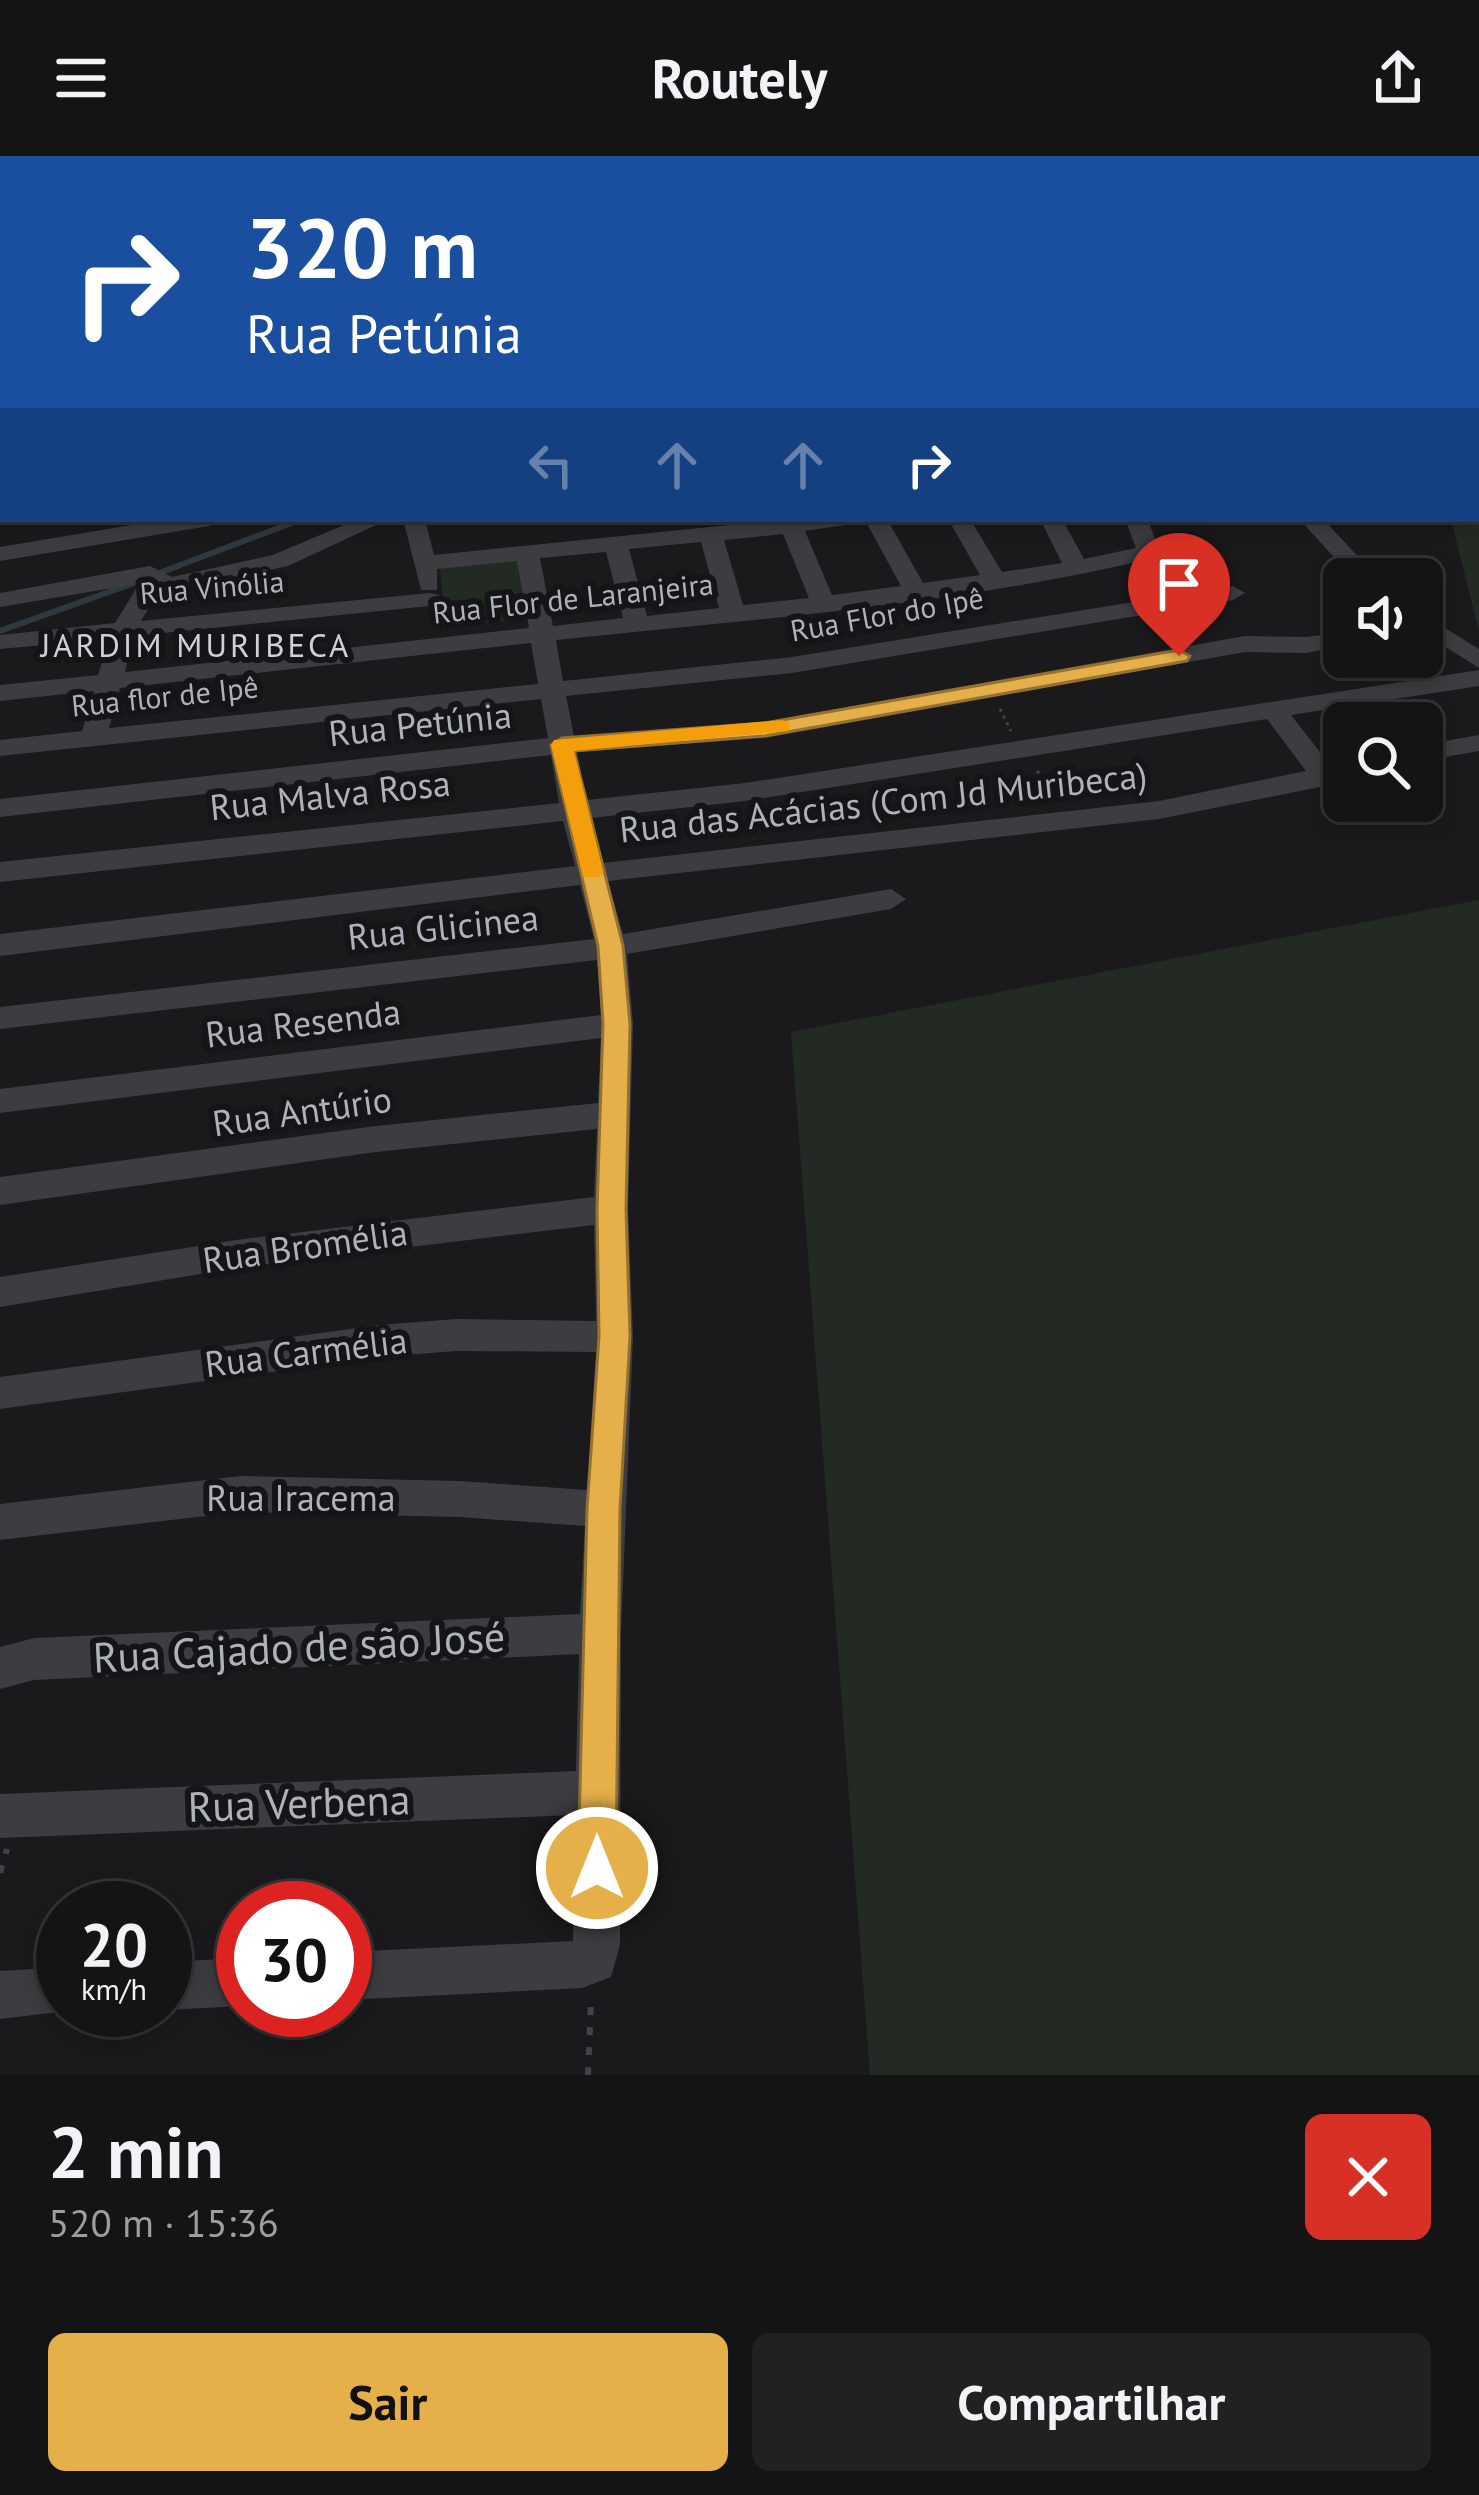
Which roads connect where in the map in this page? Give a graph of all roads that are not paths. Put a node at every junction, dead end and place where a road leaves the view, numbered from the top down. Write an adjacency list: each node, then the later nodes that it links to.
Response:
1 (191, 522): 14 (street)
2 (371, 522): 18 (street)
3 (415, 522): 16 (street)
4 (829, 522): 10 (street)
5 (878, 522): 20 (street)
6 (961, 522): 19 (street)
7 (1053, 522): 17 (street)
8 (1137, 522): 17 (street, Rua Flor de Laranjeira)
9 (1313, 522): 15 (street)
10 (791, 526): 11 (street); 24 (street)
11 (711, 534): 12 (street); 25 (street)
12 (616, 544): 13 (street); 26 (street)
13 (527, 553): 16 (street); 28 (street)
14 (0, 554)
15 (1347, 558)
16 (427, 563): 23 (street)
17 (1077, 568): 19 (street, Rua Flor de Laranjeira)
18 (157, 578): 22 (street); 27 (street)
19 (994, 578): 20 (street, Rua Flor de Laranjeira)
20 (914, 588): 24 (street, Rua Flor de Laranjeira)
21 (1233, 593): 36 (street, Rua Flor do Ipê)
22 (0, 600)
23 (430, 600): 27 (street, Rua Vinólia); 32 (street)
24 (823, 604): 25 (street, Rua Flor de Laranjeira)
25 (733, 615): 26 (street, Rua Flor de Laranjeira)
26 (638, 627): 28 (street, Rua Flor de Laranjeira)
27 (124, 629): 30 (street, Rua Vinólia); 35 (street)
28 (541, 634): 32 (street, Rua Flor de Laranjeira); 36 (street)
29 (1443, 637): 33 (street)
30 (0, 642)
31 (1323, 642): 41 (street, Rua Petúnia)
32 (436, 646): 35 (street, Rua Flor de Laranjeira)
33 (1479, 660)
34 (1479, 678): 38 (street, Rua Malva Rosa)
35 (109, 681): 37 (street, Rua Flor de Laranjeira); 39 (street)
36 (552, 690): 39 (street, Rua flor de Ipê); 41 (street)
37 (0, 693)
38 (1275, 712): 44 (street); 47 (street, Rua Malva Rosa)
39 (93, 738): 42 (street, Rua flor de Ipê)
40 (1479, 743): 43 (street)
41 (562, 745): 46 (street, Rua Petúnia); 47 (street)
42 (0, 748)
43 (1443, 749)
44 (1323, 762)
45 (1323, 776): 49 (street, Rua das Acácias (Com Jd Muribeca))
46 (0, 808)
47 (574, 808): 48 (street, Rua Malva Rosa); 49 (street)
48 (0, 872)
49 (592, 874): 51 (street, Rua das Acácias (Com Jd Muribeca)); 52 (street)
50 (891, 899): 52 (street, Rua Glicinea)
51 (0, 945)
52 (610, 946): 53 (street, Rua Glicinea); 54 (street)
53 (0, 1018)
54 (616, 1024): 55 (street, Rua Resenda); 56 (street)
55 (0, 1101)
56 (616, 1114): 57 (street, Rua Antúrio); 58 (street)
57 (0, 1191)
58 (611, 1209): 59 (street, Rua Bromélia); 60 (street)
59 (0, 1292)
60 (614, 1336): 61 (street, Rua Carmélia); 62 (street)
61 (0, 1393)
62 (604, 1509): 63 (street, Rua Iracema); 64 (street)
63 (0, 1522)
64 (600, 1633): 65 (street, Rua Cajado de são José); 66 (street)
65 (0, 1668)
66 (597, 1792): 67 (street, Rua Verbena); 68 (street)
67 (0, 1816)
68 (372, 1974)
69 (36, 1993): 70 (street)
70 (0, 1995)

